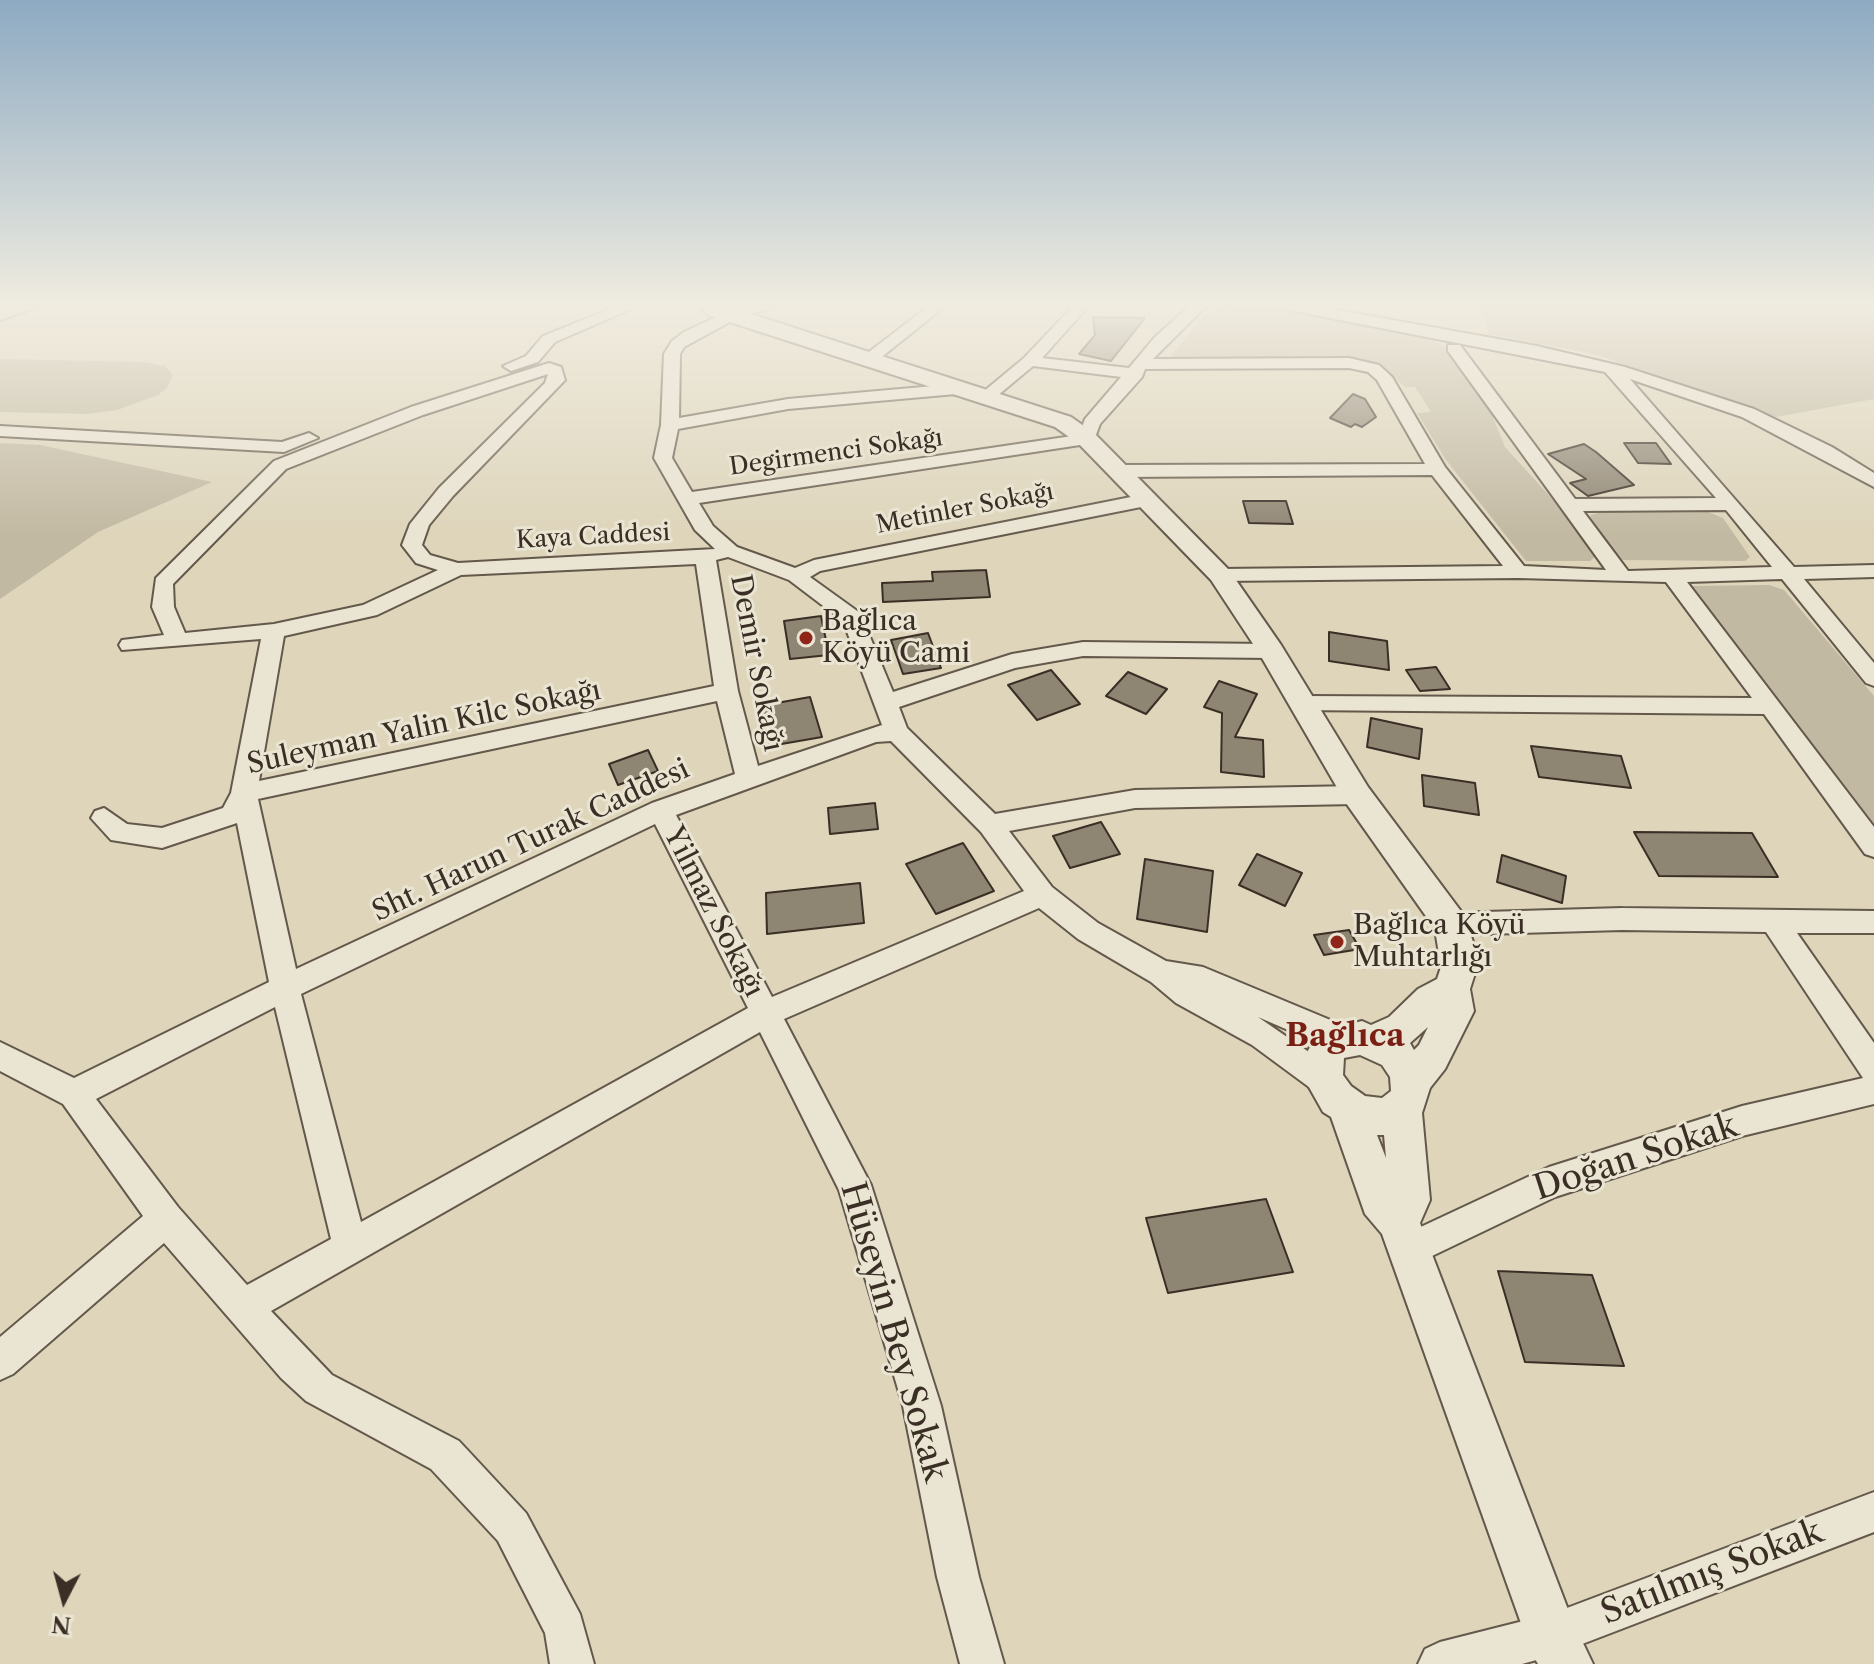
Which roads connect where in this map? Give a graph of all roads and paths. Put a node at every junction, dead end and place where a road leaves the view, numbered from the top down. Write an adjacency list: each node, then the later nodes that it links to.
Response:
1 (471, 381): 15 (street)
2 (506, 381): 36 (street)
3 (556, 381): 27 (street)
4 (671, 381): 14 (street)
5 (929, 381): 12 (street)
6 (1005, 381): 13 (street)
7 (1129, 381): 16 (street)
8 (1386, 381): 18 (street)
9 (1478, 381): 24 (street)
10 (1622, 381): 23 (street)
11 (1650, 381): 17 (street)
12 (956, 389): 13 (street); 14 (street)
13 (985, 397): 16 (street)
14 (670, 425): 21 (street)
15 (0, 431)
16 (1087, 439): 19 (street); 21 (street, Degirmenci Sokağı)
17 (1865, 468): 20 (street)
18 (1437, 469): 19 (street); 29 (street)
19 (1118, 471): 22 (street)
20 (1874, 481)
21 (686, 499): 25 (street)
22 (1146, 500): 31 (street); 33 (street, Metinler Sokağı)
23 (1731, 504): 24 (street); 30 (street)
24 (1570, 505): 34 (street)
25 (730, 551): 26 (street, Kaya Caddesi); 33 (street)
26 (705, 557): 27 (street, Kaya Caddesi); 40 (street, Demir Sokağı)
27 (457, 569): 35 (street)
28 (1874, 571): 30 (street)
29 (1518, 572): 31 (street); 34 (street)
30 (1786, 573): 32 (street); 39 (street)
31 (1220, 575): 38 (street)
32 (1671, 575): 34 (street); 43 (street)
33 (796, 576): 41 (street)
34 (1622, 577)
35 (274, 631): 36 (street); 46 (street)
36 (177, 640): 37 (street)
37 (130, 645)
38 (1271, 651): 41 (street); 42 (street)
39 (1874, 678)
40 (726, 691): 45 (street, Demir Sokağı); 46 (street, Suleyman Yalin Kilc Sokağı)
41 (883, 704): 44 (street)
42 (1303, 704): 43 (street); 47 (street)
43 (1771, 706): 51 (street)
44 (897, 732): 45 (street, Sht. Harun Turak Caddesi); 50 (street)
45 (749, 779): 48 (street, Sht. Harun Turak Caddesi)
46 (244, 793): 49 (street, Suleyman Yalin Kilc Sokağı); 57 (street)
47 (1357, 795): 50 (street); 55 (street)
48 (661, 810): 57 (street, Sht. Harun Turak Caddesi); 59 (street, Yilmaz Sokağı)
49 (104, 818)
50 (990, 825): 52 (street)
51 (1874, 847)
52 (1042, 895): 56 (street); 59 (street)
53 (1774, 921): 54 (street); 55 (street); 62 (street)
54 (1874, 922)
55 (1451, 924): 58 (street)
56 (1161, 973): 60 (street); 64 (street)
57 (285, 988): 65 (street, Sht. Harun Turak Caddesi); 69 (street)
58 (1452, 989): 60 (street); 66 (street)
59 (764, 1014): 69 (street); 75 (street, Hüseyin Bey Sokak)
60 (1357, 1040): 64 (street); 66 (street)
61 (0, 1056): 65 (street)
62 (1874, 1069)
63 (1874, 1090): 68 (street, Doğan Sokak)
64 (1335, 1093): 66 (street); 68 (street)
65 (74, 1094): 67 (street)
66 (1406, 1096): 68 (street)
67 (166, 1219): 70 (street); 71 (street)
68 (1403, 1236): 73 (street)
69 (350, 1247): 70 (street)
70 (243, 1307): 74 (street)
71 (0, 1361)
72 (1874, 1512): 73 (street, Satılmış Sokak)
73 (1558, 1649): 76 (street)
74 (572, 1664)
75 (982, 1664)
76 (1440, 1664)

